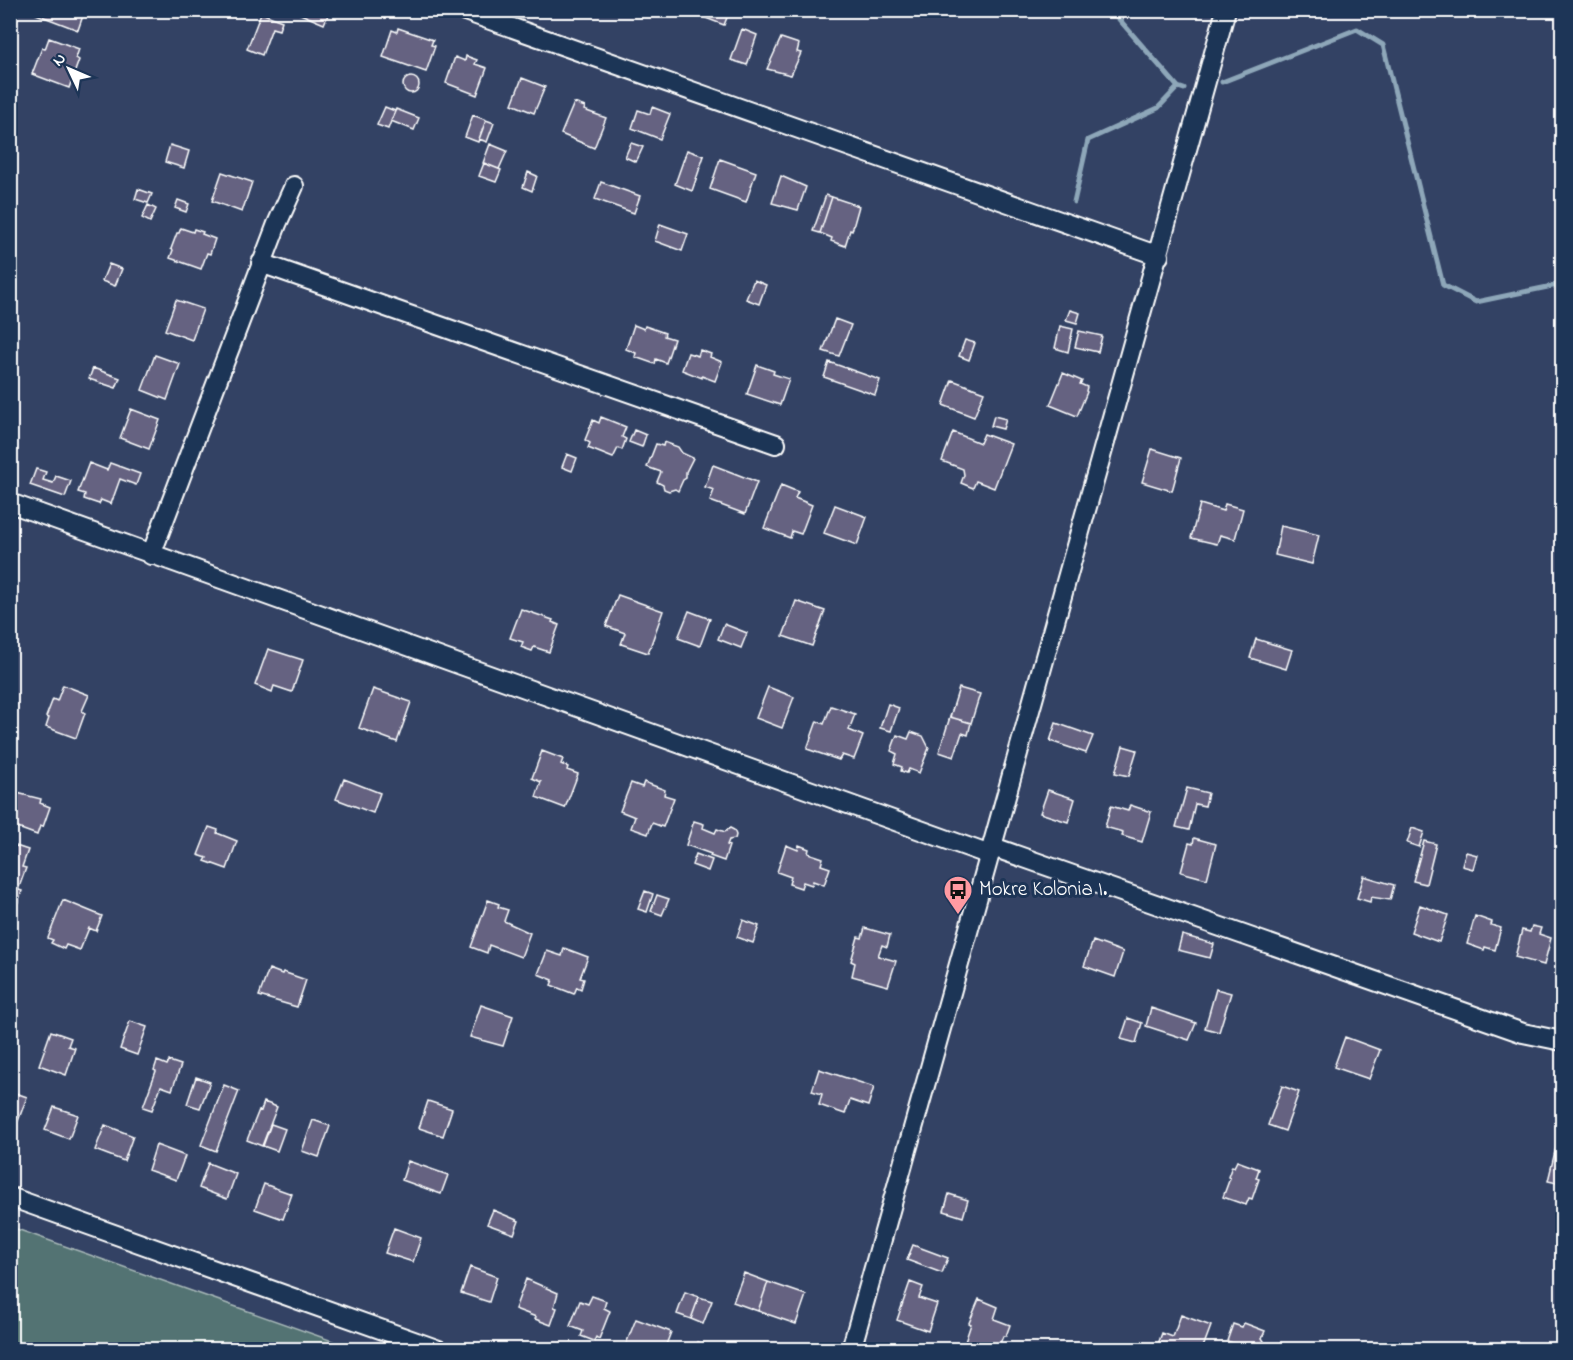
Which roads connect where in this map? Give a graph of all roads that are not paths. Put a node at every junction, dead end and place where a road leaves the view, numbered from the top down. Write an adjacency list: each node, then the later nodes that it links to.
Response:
1 (462, 10): 4 (street)
2 (1226, 10): 4 (street)
3 (294, 186): 5 (street)
4 (1159, 256): 9 (street)
5 (261, 263): 6 (street); 8 (street)
6 (776, 444)
7 (10, 503): 8 (street)
8 (151, 555): 9 (street)
9 (992, 851): 10 (street); 13 (street)
10 (1563, 1041)
11 (10, 1197): 12 (street)
12 (439, 1350)
13 (851, 1350)

